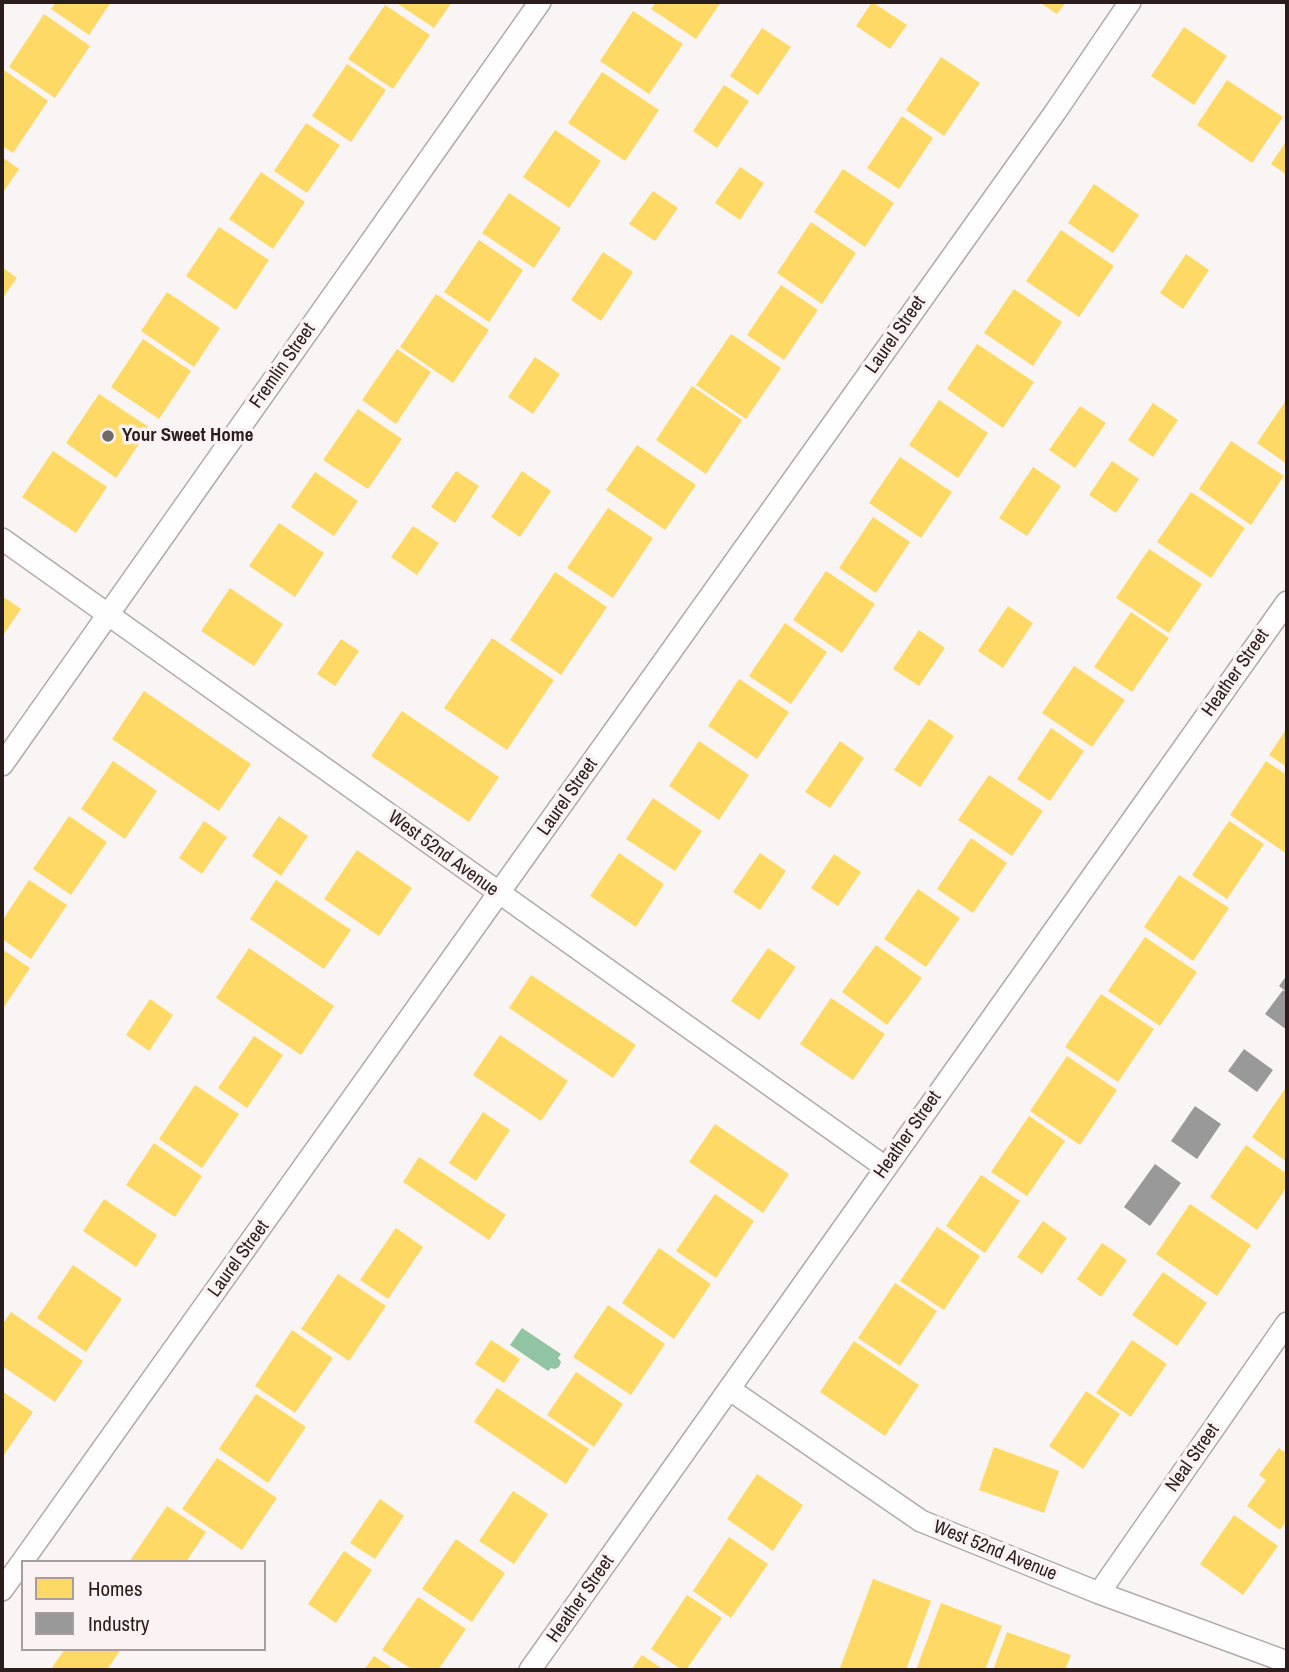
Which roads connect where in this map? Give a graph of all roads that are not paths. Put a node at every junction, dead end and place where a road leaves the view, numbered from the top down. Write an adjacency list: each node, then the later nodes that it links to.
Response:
1 (540, 2): 5 (street, Fremlin Street)
2 (1130, 2): 7 (street, Laurel Street)
3 (2, 540): 5 (street, West 52nd Avenue)
4 (1287, 602): 8 (street, Heather Street)
5 (108, 615): 6 (street, Fremlin Street); 7 (street, West 52nd Avenue)
6 (2, 765)
7 (499, 894): 8 (street, West 52nd Avenue); 11 (street, Laurel Street)
8 (885, 1167): 10 (street, Heather Street)
9 (1287, 1323): 14 (street, Neal Street)
10 (729, 1389): 14 (street, West 52nd Avenue); 16 (street, Heather Street)
11 (23, 1560)
12 (21, 1563): 13 (street, Laurel Street)
13 (2, 1590)
14 (1099, 1593): 15 (street, West 52nd Avenue)
15 (1287, 1662)
16 (530, 1670)

